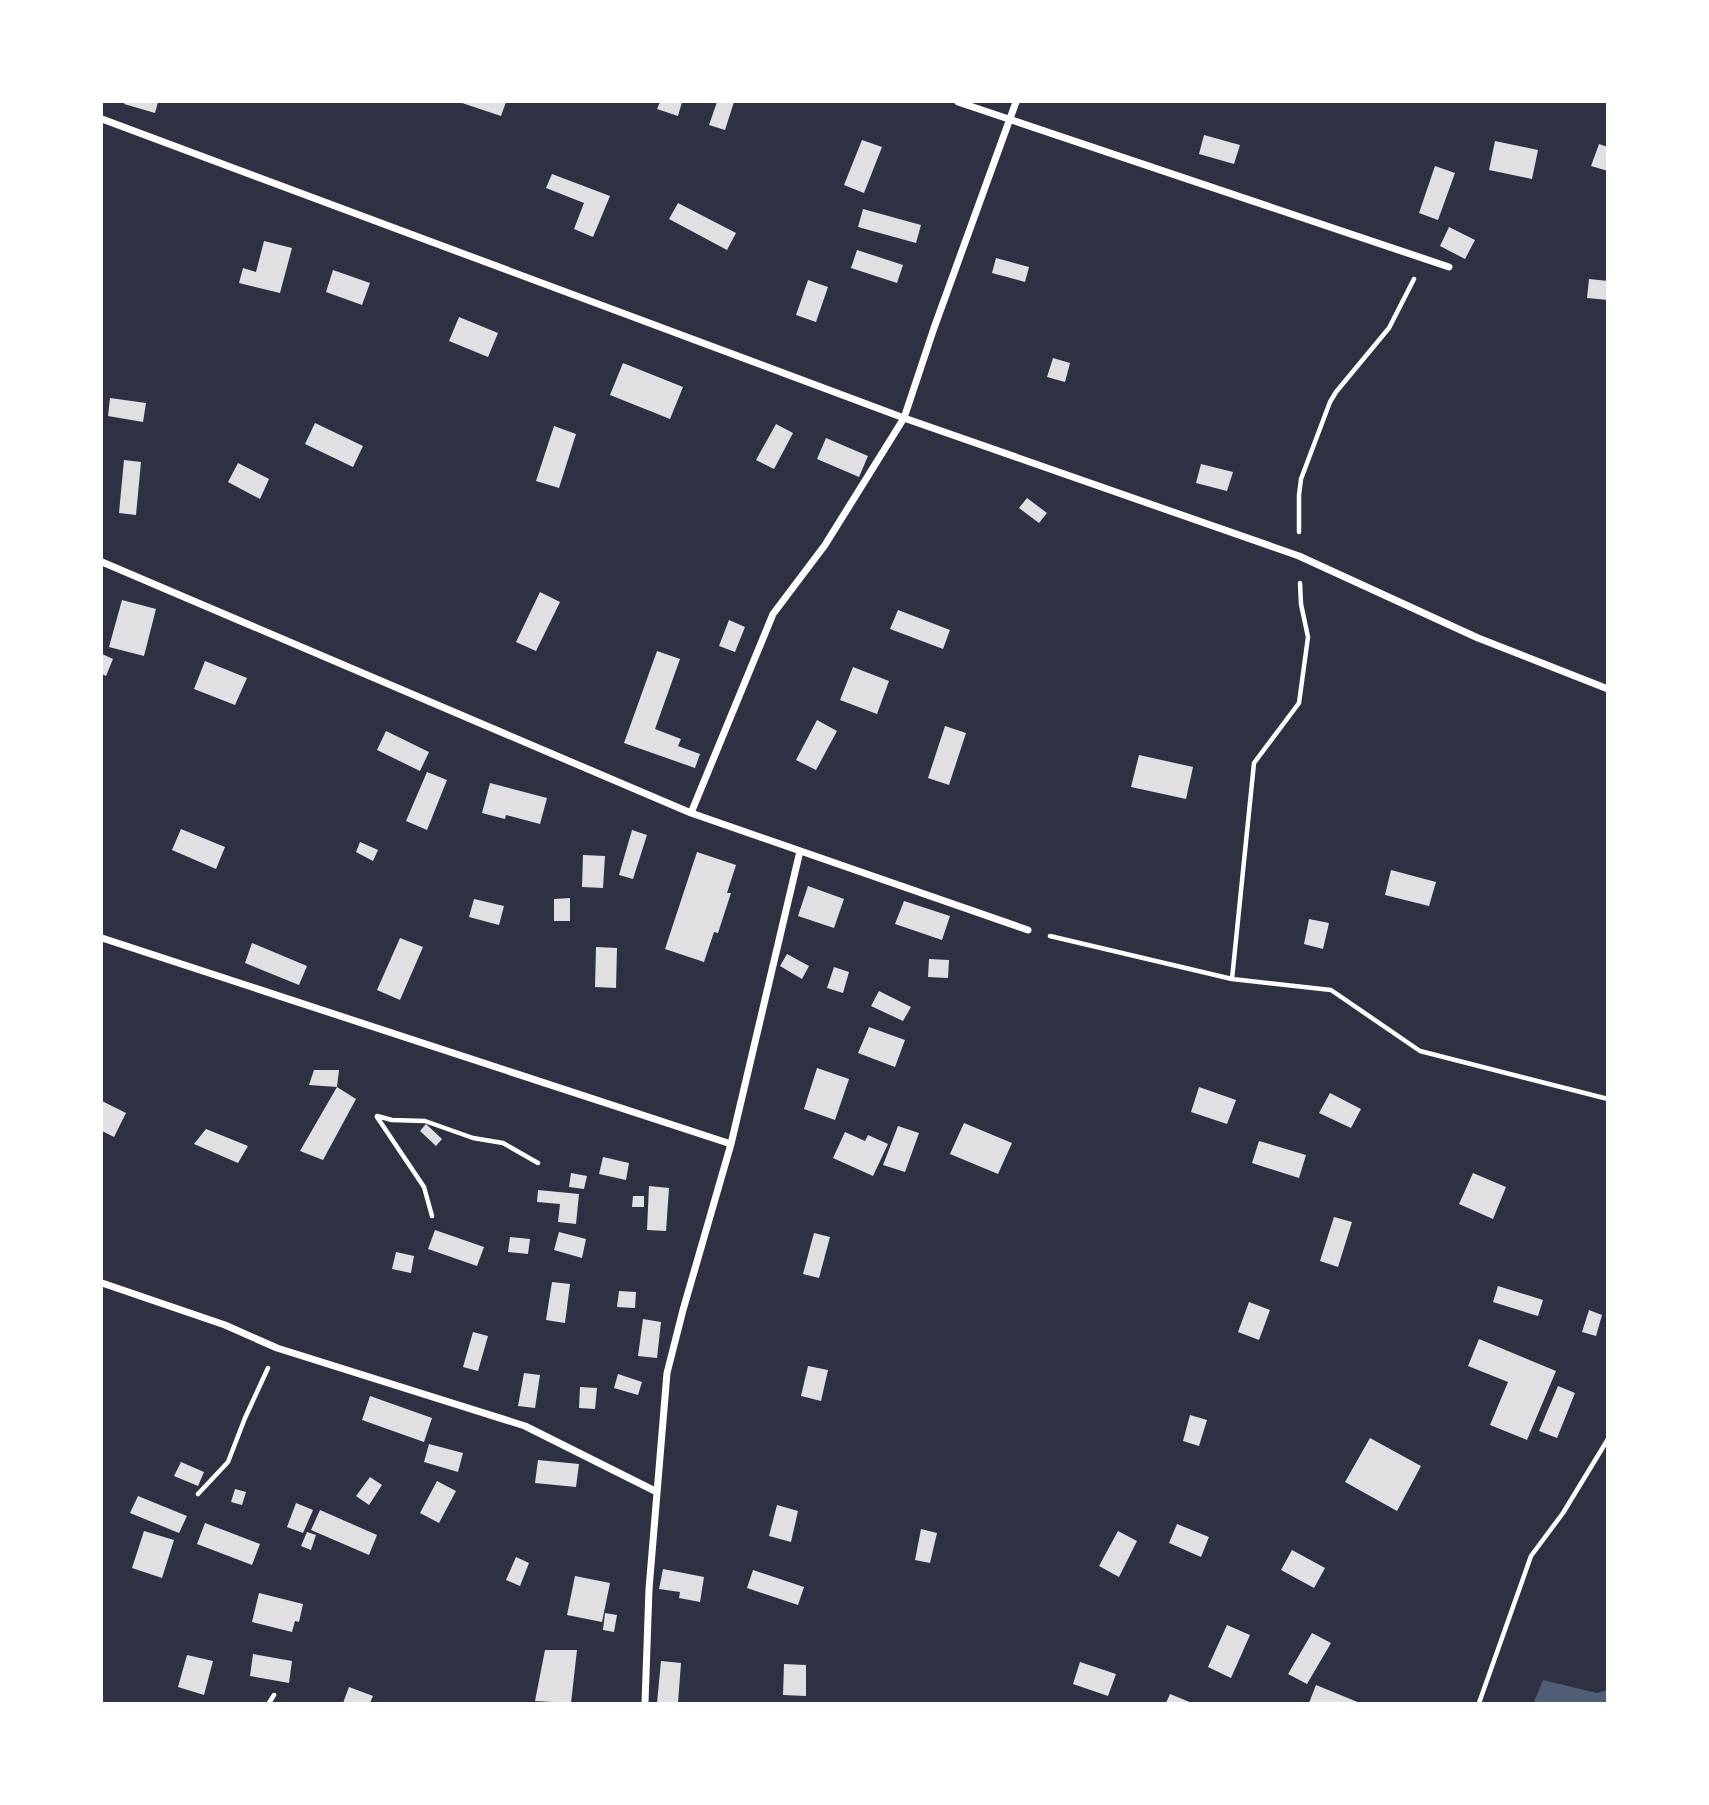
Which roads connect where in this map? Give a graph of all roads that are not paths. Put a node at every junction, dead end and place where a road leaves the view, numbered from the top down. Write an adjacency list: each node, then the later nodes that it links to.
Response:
1 (958, 102): 4 (street)
2 (1016, 102): 4 (street)
3 (102, 119): 6 (street)
4 (1009, 120): 5 (street); 6 (street)
5 (1449, 267)
6 (904, 418): 8 (street); 9 (street)
7 (102, 562): 9 (street)
8 (1608, 689)
9 (691, 813): 10 (street)
10 (800, 851): 11 (street); 13 (street)
11 (1028, 930)
12 (102, 938): 13 (street)
13 (731, 1144): 15 (street)
14 (102, 1283): 15 (street)
15 (657, 1492): 16 (street)
16 (645, 1703)

